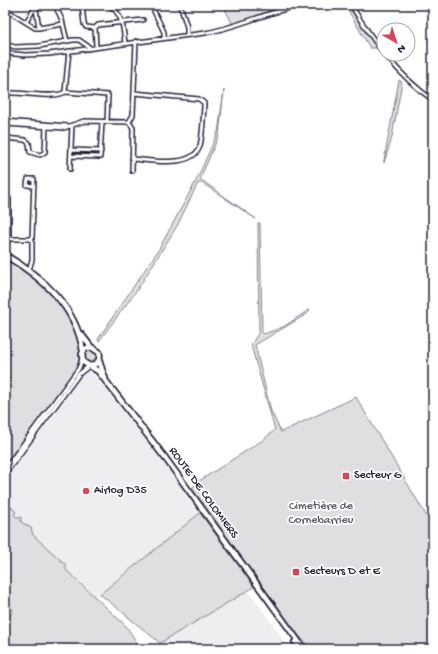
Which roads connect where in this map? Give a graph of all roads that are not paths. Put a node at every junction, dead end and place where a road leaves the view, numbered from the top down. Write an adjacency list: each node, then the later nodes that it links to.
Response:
1 (55, 5): 12 (street)
2 (82, 5): 14 (street)
3 (110, 5): 11 (street)
4 (152, 5): 16 (street)
5 (180, 5): 15 (street)
6 (303, 5): 15 (street)
7 (351, 5): 30 (street)
8 (8, 12): 10 (street)
9 (143, 20): 11 (street)
10 (26, 22): 13 (street); 13 (street)
11 (123, 22): 14 (street); 20 (street)
12 (63, 24): 13 (street); 18 (street)
13 (39, 28)
14 (95, 28): 22 (street)
15 (187, 35): 16 (street)
16 (164, 38): 19 (street)
17 (75, 40): 18 (street); 23 (street); 24 (street)
18 (67, 41): 21 (street)
19 (136, 41): 20 (street); 28 (street)
20 (125, 43): 22 (street)
21 (5, 44)
22 (96, 46): 23 (street)
23 (89, 47): 24 (street)
24 (76, 49): 25 (street)
25 (69, 51): 26 (street); 27 (street)
26 (5, 53)
27 (65, 92): 29 (street); 32 (street)
28 (134, 93): 33 (street); 41 (street)
29 (5, 98)
30 (433, 100)
31 (102, 122): 32 (street); 36 (street); 39 (street)
32 (107, 122): 33 (street)
33 (129, 122): 41 (street)
34 (5, 123): 35 (street)
35 (46, 125): 36 (street); 37 (street)
36 (70, 126): 38 (street)
37 (5, 138)
38 (71, 150): 39 (street); 40 (street)
39 (101, 151): 40 (street)
40 (71, 156): 42 (street)
41 (132, 159): 43 (street)
42 (70, 169)
43 (132, 171)
44 (34, 186): 48 (street)
45 (5, 199): 47 (street)
46 (5, 237): 47 (street)
47 (9, 239): 48 (street)
48 (32, 239): 50 (street)
49 (5, 255): 50 (main road)
50 (27, 269): 51 (main road)
51 (76, 328): 52 (main road); 53 (main road)
52 (91, 347): 53 (main road); 55 (main road)
53 (83, 351): 54 (main road)
54 (82, 359): 56 (main road); 58 (street)
55 (99, 361): 56 (main road); 57 (main road, ROUTE DE COLOMIERS)
56 (90, 366): 57 (main road, ROUTE DE COLOMIERS); 59 (street)
57 (112, 390): 60 (main road, ROUTE DE COLOMIERS)
58 (5, 469)
59 (5, 474)
60 (275, 610): 61 (main road, ROUTE DE COLOMIERS); 62 (main road, ROUTE DE COLOMIERS)
61 (300, 649)
62 (304, 649)

